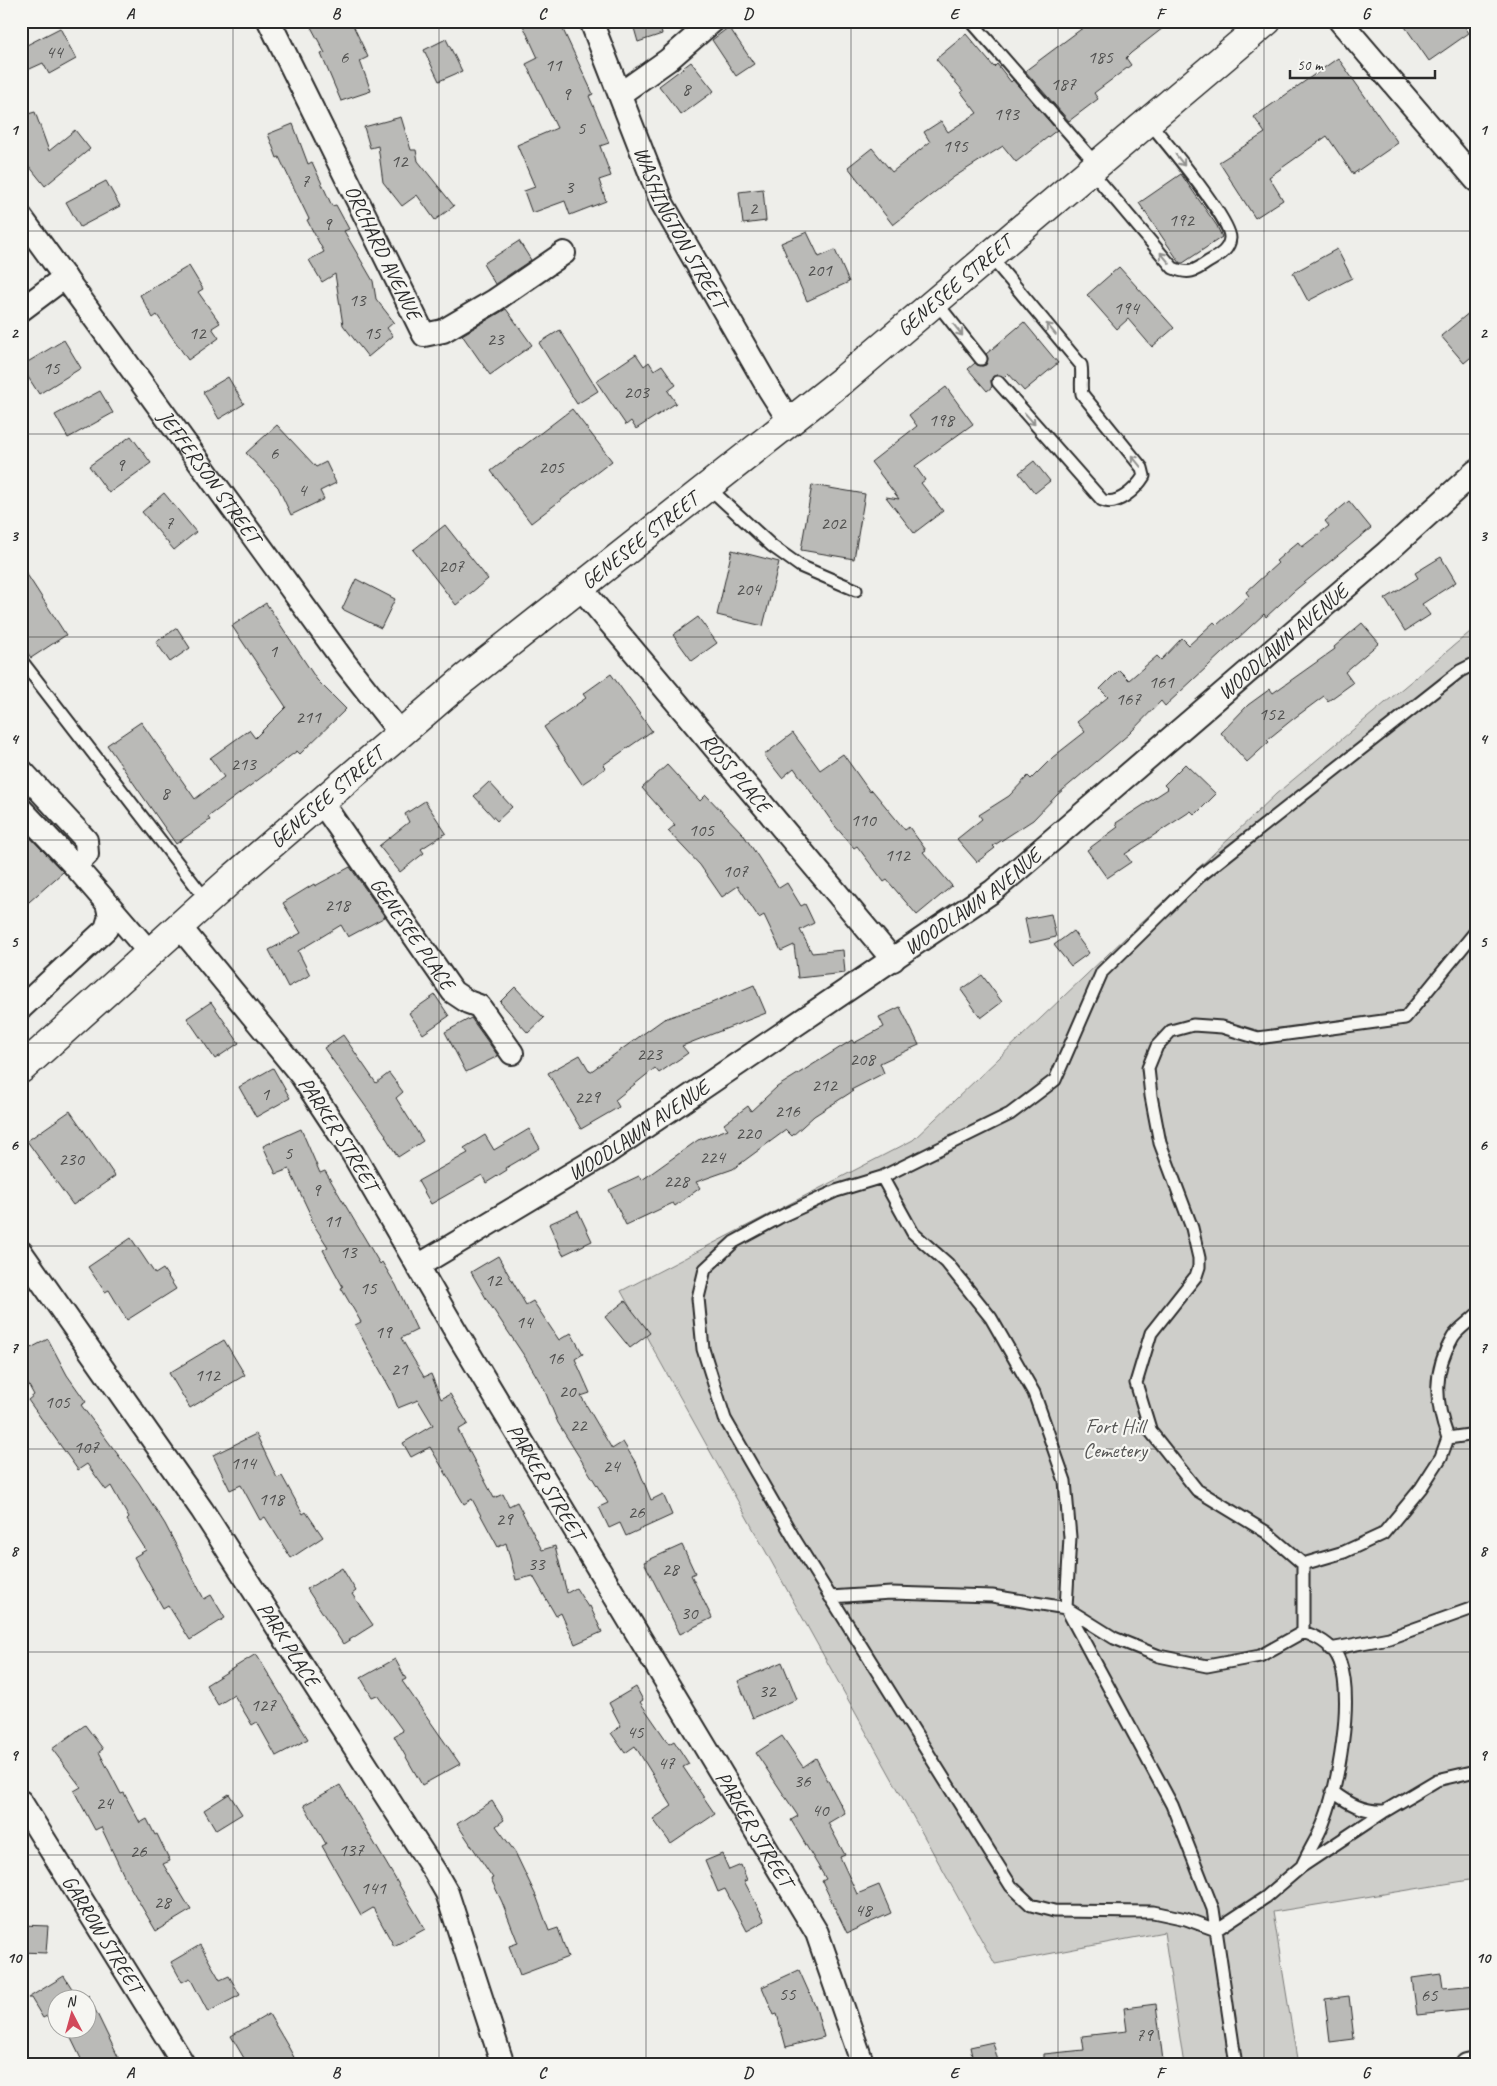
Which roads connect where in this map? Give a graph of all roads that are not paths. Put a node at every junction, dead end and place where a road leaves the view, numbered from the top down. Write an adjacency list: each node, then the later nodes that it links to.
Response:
1 (268, 21): 12 (street, ORCHARD AVENUE)
2 (590, 21): 7 (street, WASHINGTON STREET)
3 (713, 21): 7 (street)
4 (971, 21): 9 (lane)
5 (1267, 21): 8 (main road, GENESEE STREET)
6 (1340, 21): 10 (street)
7 (620, 94): 19 (street, WASHINGTON STREET)
8 (1149, 122): 9 (main road, GENESEE STREET); 9 (lane, one-way to 9)
9 (1095, 168): 13 (main road, GENESEE STREET)
10 (1476, 180)
11 (21, 217): 14 (street, JEFFERSON STREET)
12 (564, 253)
13 (990, 256): 15 (main road, GENESEE STREET); 18 (lane, one-way to 13)
14 (65, 277): 16 (street); 26 (street, JEFFERSON STREET)
15 (936, 302): 17 (lane, one-way to 17); 19 (main road, GENESEE STREET)
16 (21, 310)
17 (981, 359)
18 (998, 382)
19 (790, 422): 21 (main road, GENESEE STREET)
20 (1476, 471): 36 (street, WOODLAWN AVENUE)
21 (708, 487): 22 (main road, GENESEE STREET); 23 (lane)
22 (579, 586): 26 (main road, GENESEE STREET); 36 (street, ROSS PLACE)
23 (856, 590)
24 (21, 660): 31 (lane)
25 (1476, 663): 40 (lane)
26 (401, 734): 28 (main road, GENESEE STREET)
27 (21, 770): 30 (street)
28 (322, 803): 31 (main road, GENESEE STREET); 38 (street, GENESEE PLACE)
29 (21, 809): 30 (street)
30 (75, 866): 32 (street)
31 (208, 902): 33 (main road, GENESEE STREET)
32 (107, 903): 35 (street); 37 (street)
33 (180, 927): 35 (main road, GENESEE STREET); 42 (street, PARKER STREET)
34 (1476, 932): 46 (lane)
35 (150, 953): 39 (main road, GENESEE STREET)
36 (893, 960): 42 (street, WOODLAWN AVENUE)
37 (21, 1008)
38 (512, 1053)
39 (21, 1069)
40 (882, 1176): 47 (lane); 49 (lane)
41 (21, 1252): 60 (street, PARK PLACE)
42 (418, 1266): 61 (street, PARKER STREET)
43 (1476, 1315): 45 (lane)
44 (1476, 1434): 45 (lane)
45 (1448, 1438): 46 (lane)
46 (1303, 1564): 50 (lane)
47 (830, 1597): 49 (lane); 57 (lane)
48 (1476, 1607): 51 (lane)
49 (1066, 1608): 50 (lane); 57 (lane)
50 (1303, 1632): 51 (lane)
51 (1330, 1648): 53 (lane)
52 (1476, 1771): 55 (lane)
53 (1332, 1791): 55 (lane); 56 (lane)
54 (21, 1802): 59 (street, GARROW STREET)
55 (1384, 1811): 56 (lane)
56 (1301, 1867): 57 (lane)
57 (1216, 1930): 62 (lane)
58 (1476, 2063): 63 (street)
59 (184, 2065)
60 (503, 2065)
61 (863, 2065)
62 (1236, 2065)
63 (1467, 2065)

